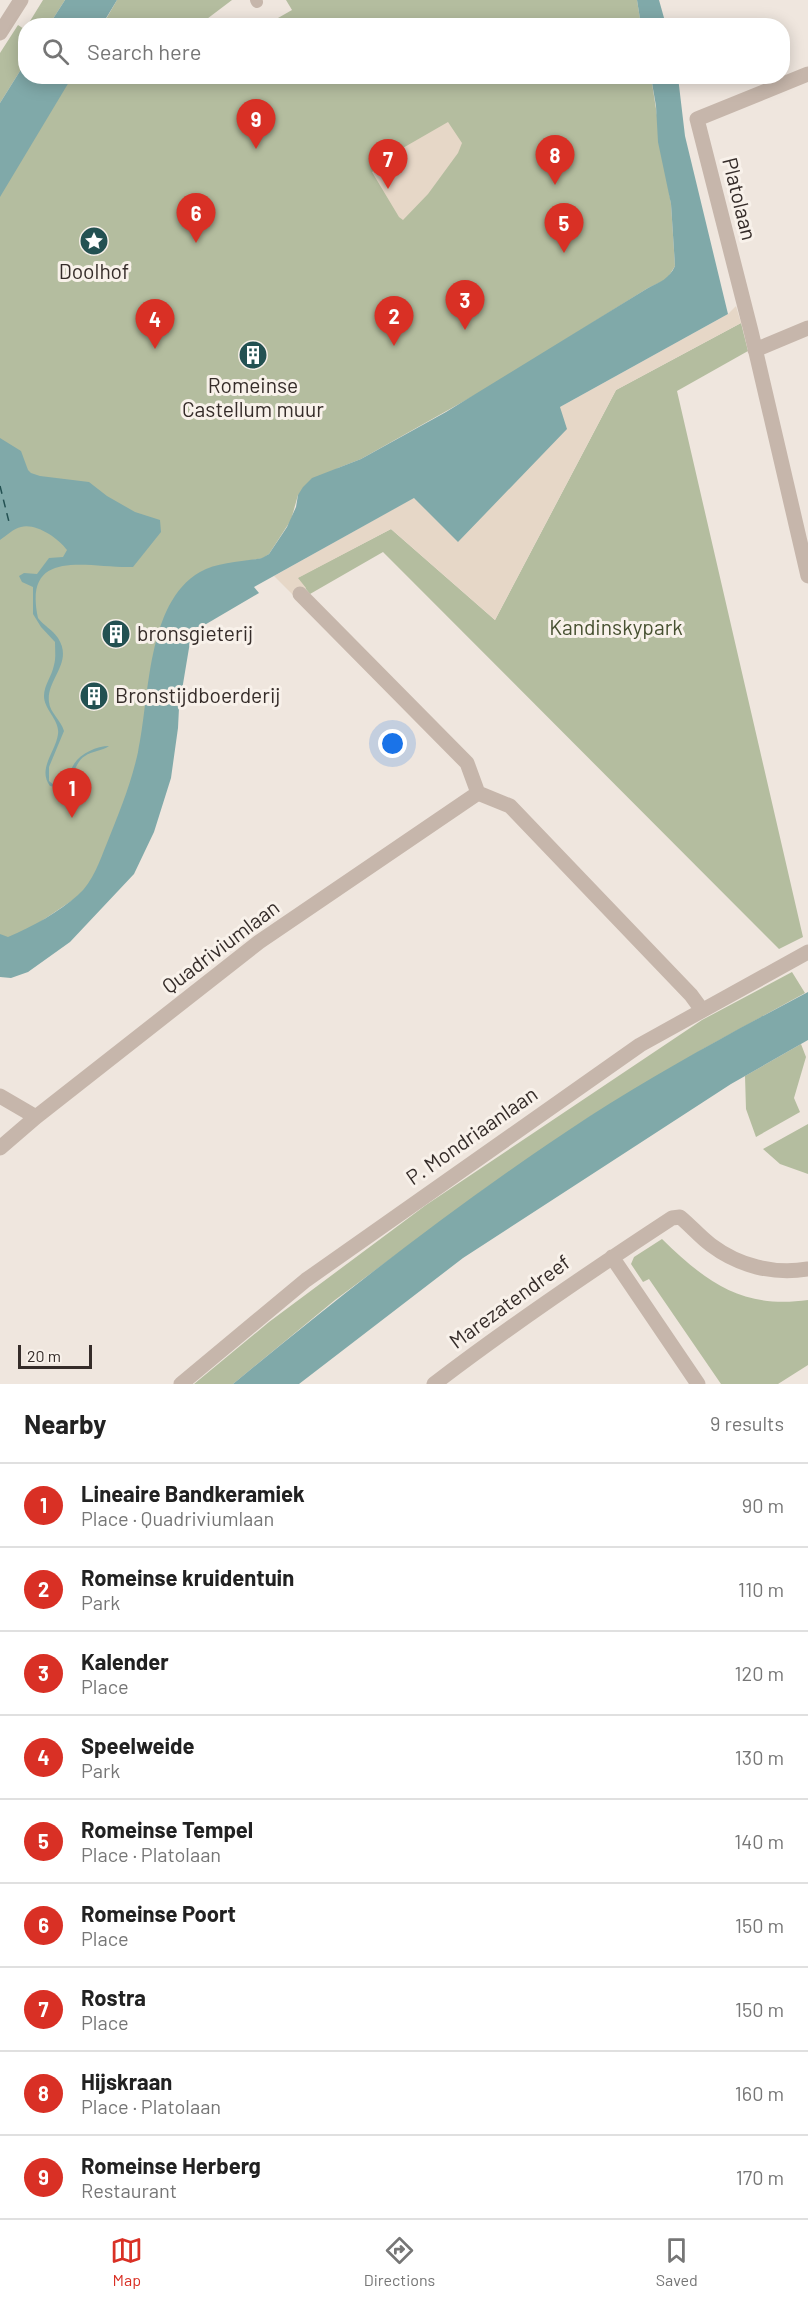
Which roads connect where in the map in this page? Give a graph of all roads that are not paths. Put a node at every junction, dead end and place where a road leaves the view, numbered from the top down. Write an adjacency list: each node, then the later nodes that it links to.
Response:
1 (21, 0): 2 (street)
2 (0, 33)
3 (808, 74): 4 (street, Platolaan)
4 (790, 81)
5 (783, 84): 7 (street, Platolaan)
6 (808, 328): 7 (street)
7 (756, 350): 8 (street)
8 (808, 576)
9 (300, 594): 10 (street)
10 (478, 793): 12 (street); 14 (street, Quadriviumlaan)
11 (808, 952): 12 (street, P. Mondriaanlaan)
12 (702, 1010): 18 (street, P. Mondriaanlaan)
13 (0, 1096): 14 (street)
14 (36, 1117): 15 (street, Quadriviumlaan)
15 (0, 1148)
16 (612, 1257): 17 (street, Marezatendreef); 19 (street, Marezatendreef); 20 (street)
17 (808, 1269)
18 (181, 1384)
19 (434, 1384)
20 (698, 1384)

